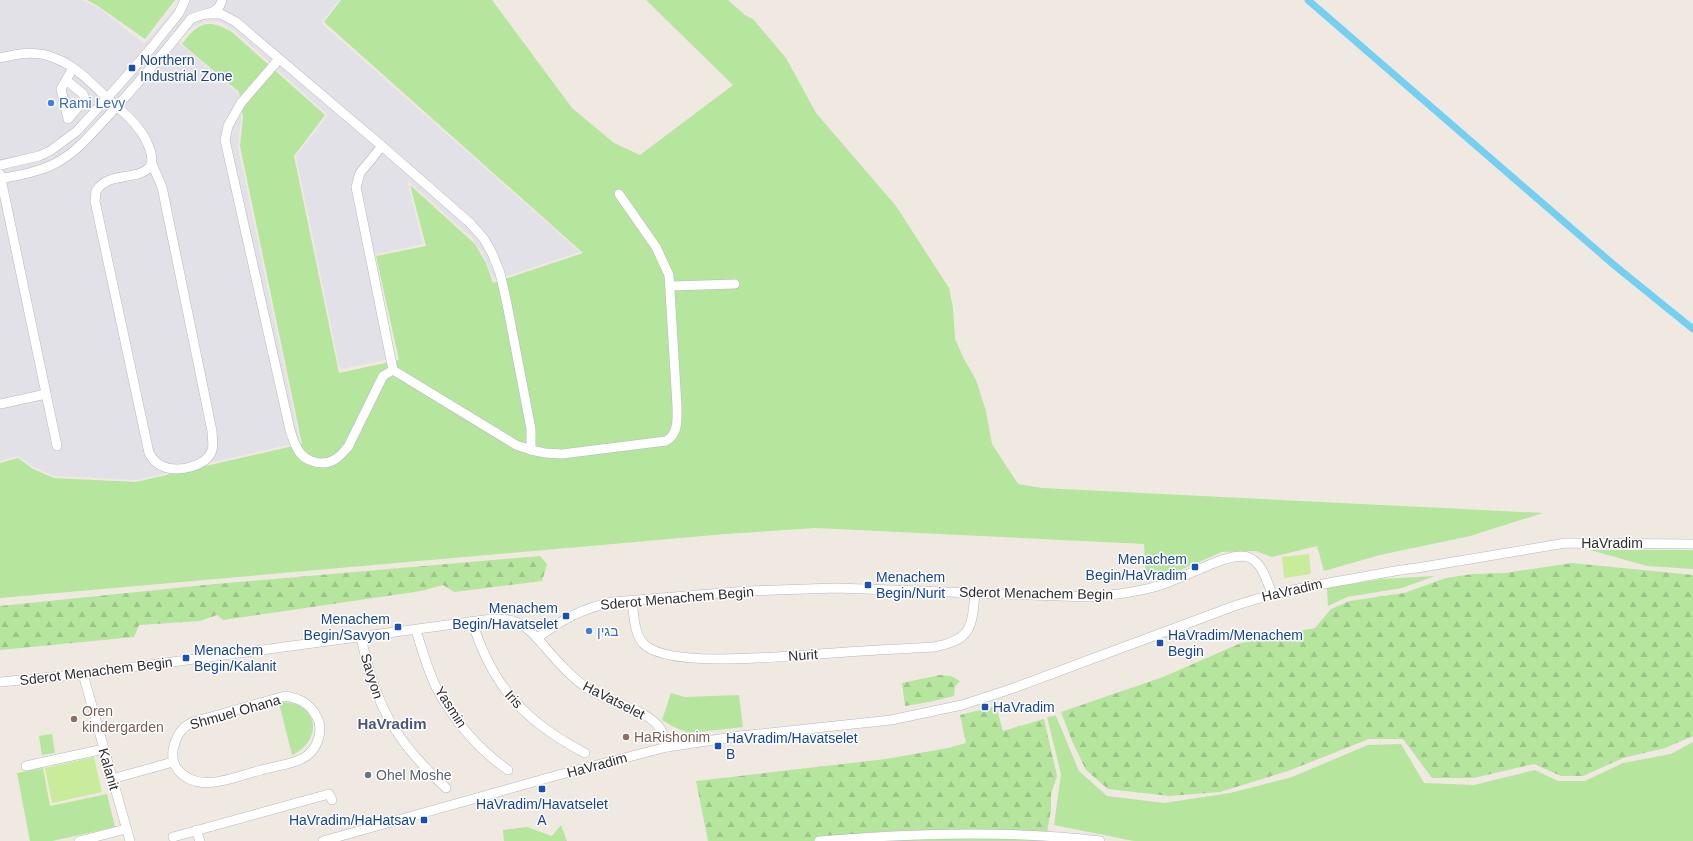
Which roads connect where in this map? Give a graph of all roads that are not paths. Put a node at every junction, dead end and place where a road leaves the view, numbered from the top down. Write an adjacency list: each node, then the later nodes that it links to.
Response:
1 (186, 0): 3 (street); 9 (street)
2 (223, 0): 3 (street); 4 (street)
3 (205, 15): 4 (street); 10 (street)
4 (236, 22): 6 (street)
5 (0, 58): 7 (street)
6 (279, 58): 11 (street); 18 (street)
7 (74, 68): 8 (street); 9 (street)
8 (66, 80)
9 (107, 98): 10 (street); 13 (street)
10 (117, 107): 12 (street); 14 (street)
11 (382, 146): 18 (street); 22 (street)
12 (152, 164): 12 (street)
13 (0, 166)
14 (0, 177): 19 (street)
15 (619, 194): 17 (street)
16 (736, 284): 17 (street)
17 (671, 286): 22 (street)
18 (394, 370): 22 (street)
19 (46, 394): 20 (street); 21 (street)
20 (0, 404)
21 (57, 446)
22 (531, 450)
23 (1693, 544): 25 (street, HaVradim)
24 (975, 593): 25 (street, Sderot Menachem Begin); 26 (street, Sderot Menachem Begin); 26 (street, Nurit)
25 (1272, 594): 33 (street, HaVradim)
26 (632, 601): 30 (street, Sderot Menachem Begin)
27 (472, 621): 28 (street, Sderot Menachem Begin); 30 (street, Sderot Menachem Begin); 35 (street, Iris)
28 (416, 630): 29 (street, Sderot Menachem Begin); 38 (street, Yasmin)
29 (362, 637): 31 (street, Sderot Menachem Begin); 40 (street, Savyon)
30 (537, 638): 33 (street, HaVatselet)
31 (83, 674): 32 (street, Sderot Menachem Begin); 34 (street, Kalanit)
32 (0, 682)
33 (667, 747): 45 (street, HaVradim)
34 (104, 749): 37 (street); 39 (street, Kalanit)
35 (585, 753)
36 (173, 762): 36 (street, Shmuel Ohana); 39 (street)
37 (26, 766)
38 (508, 770)
39 (112, 780): 42 (street, Kalanit)
40 (446, 788)
41 (332, 800): 43 (street)
42 (126, 829): 46 (street); 47 (street, Kalanit)
43 (196, 830): 44 (street); 48 (street)
44 (172, 837)
45 (345, 838): 49 (street, HaVradim)
46 (79, 841)
47 (130, 841)
48 (200, 841)
49 (323, 841)
50 (819, 841): 51 (street)
51 (1100, 841)

